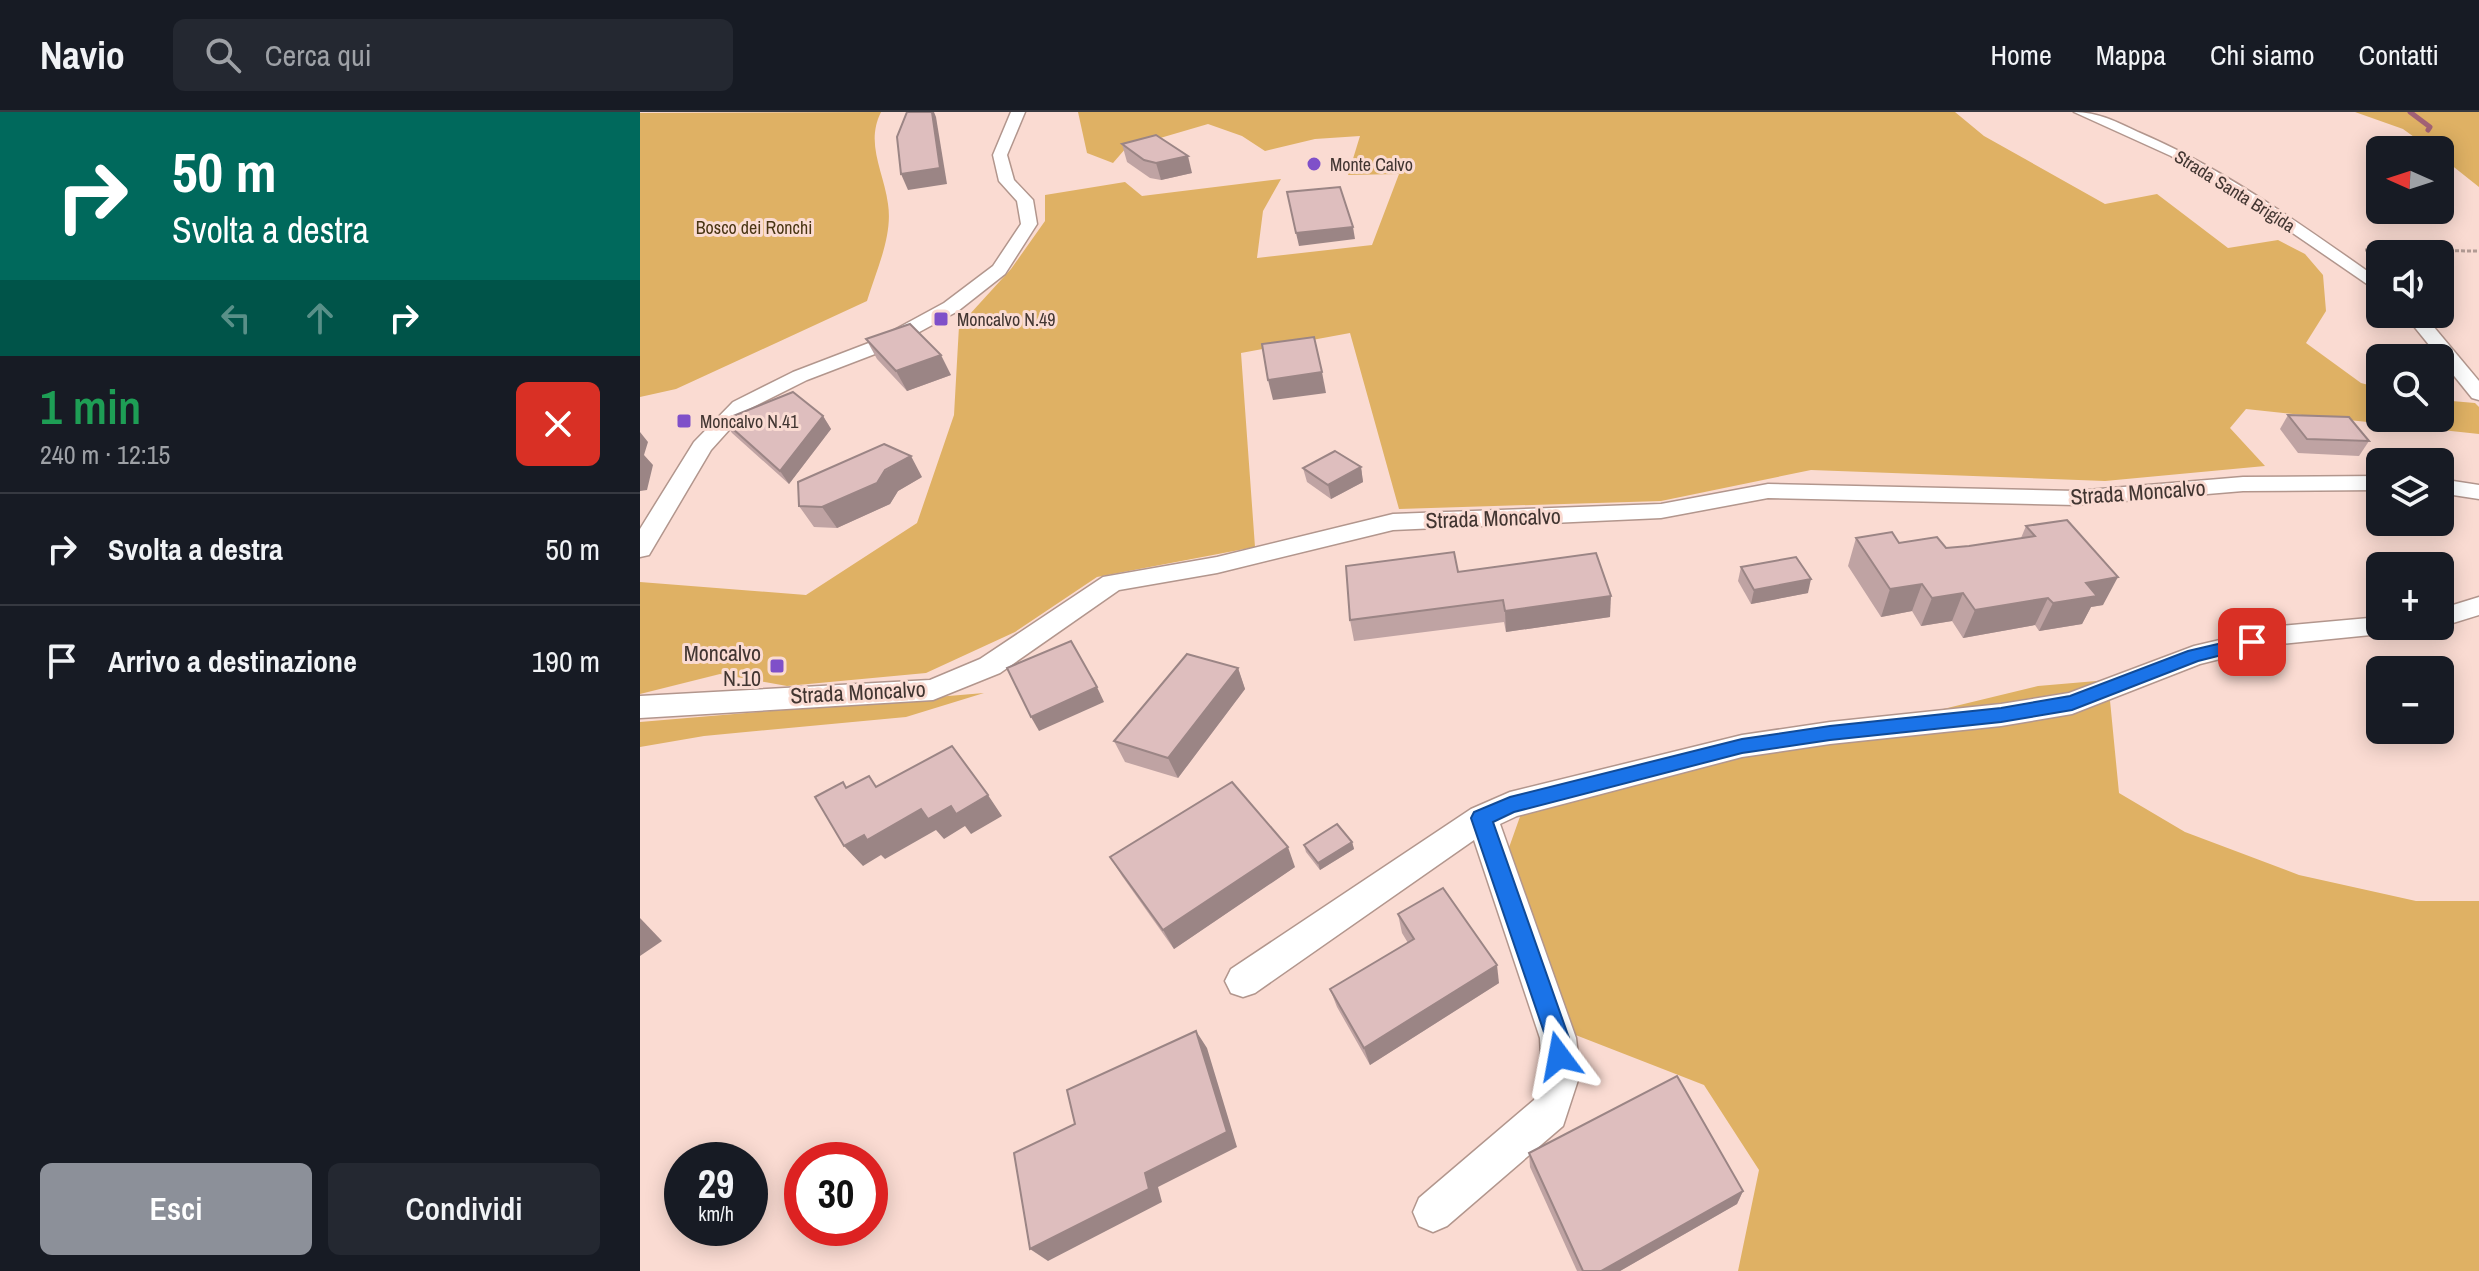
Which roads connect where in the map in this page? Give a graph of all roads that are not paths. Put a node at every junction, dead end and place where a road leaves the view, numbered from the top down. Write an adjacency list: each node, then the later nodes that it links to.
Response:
1 (1018, 112): 9 (street)
2 (2081, 112): 3 (street, Strada Santa Brigida)
3 (2366, 278)
4 (2425, 328): 5 (street)
5 (2479, 394)
6 (2366, 483): 13 (street, Strada Moncalvo)
7 (2454, 488): 8 (street)
8 (2479, 492)
9 (640, 549)
10 (2479, 606): 11 (street)
11 (2454, 614)
12 (2366, 627): 14 (street)
13 (640, 707)
14 (1482, 818): 15 (street); 16 (street)
15 (1243, 981)
16 (1433, 1212)

